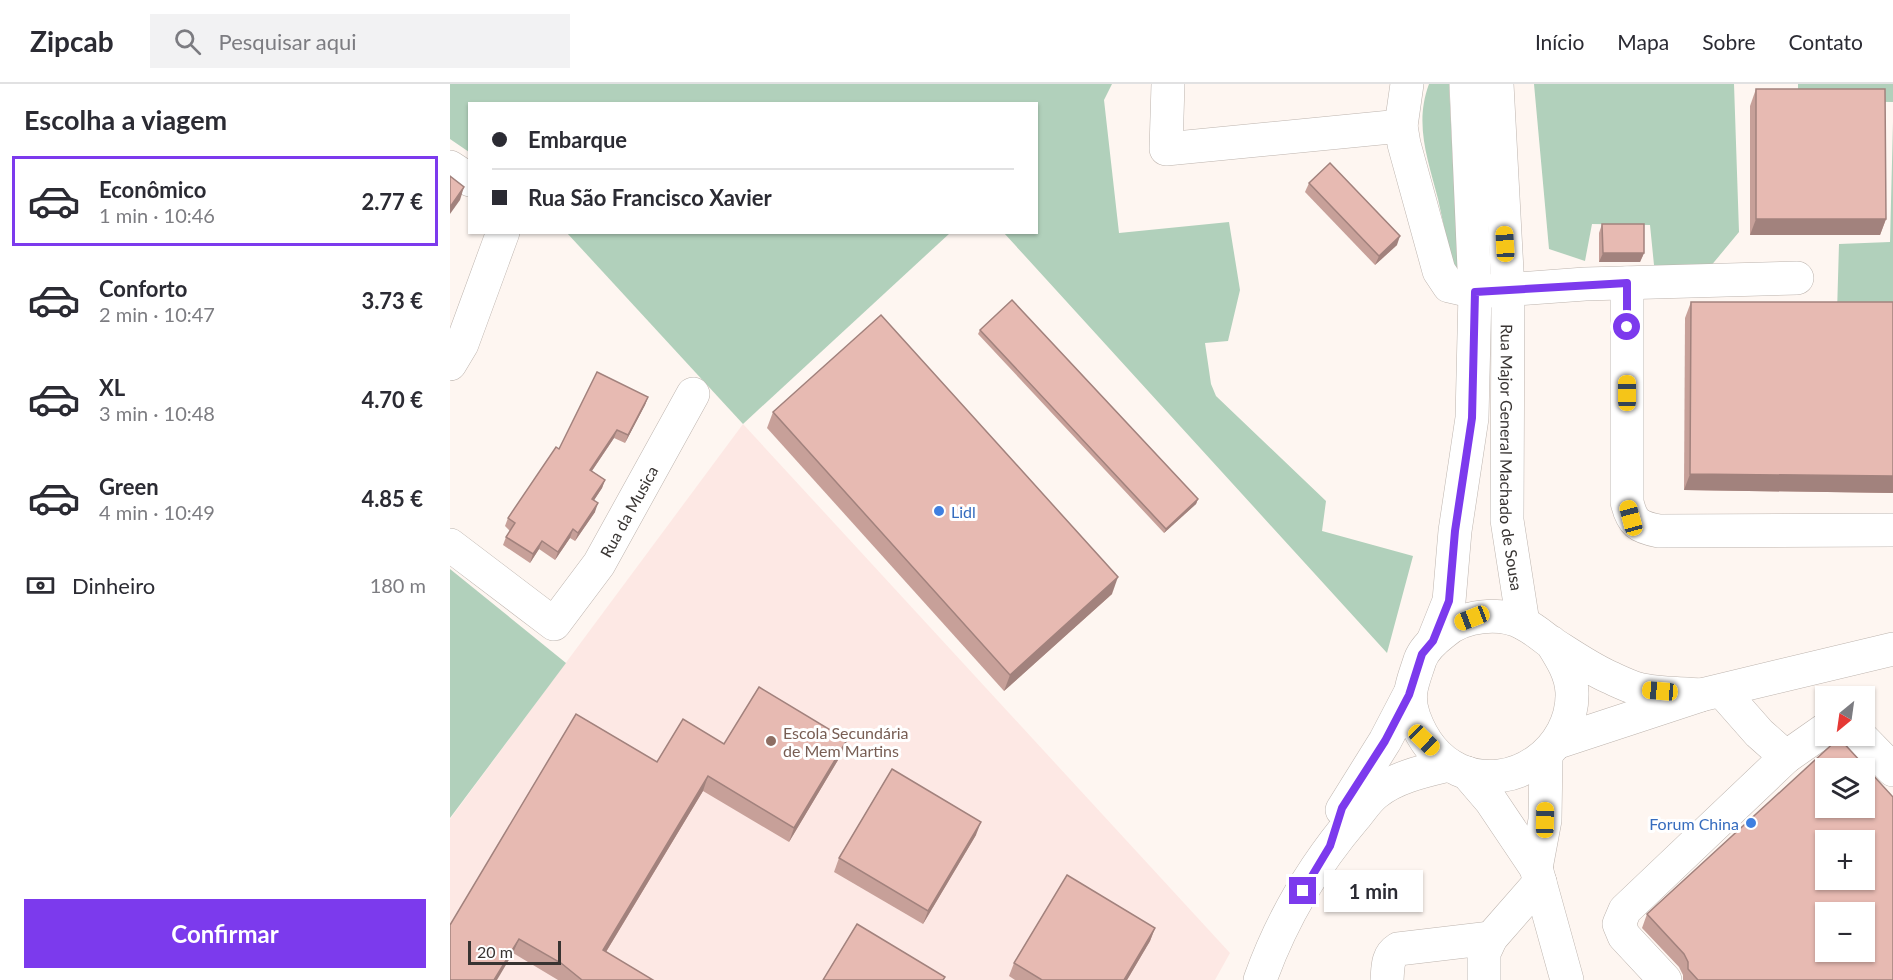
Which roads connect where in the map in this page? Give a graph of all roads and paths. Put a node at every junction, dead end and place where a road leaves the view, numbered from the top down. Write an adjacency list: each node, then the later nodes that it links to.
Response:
1 (1168, 84): 5 (street)
2 (1407, 84): 5 (street)
3 (1466, 84): 12 (street, Rua Major General Machado de Sousa)
4 (1497, 84): 11 (street, Rua Major General Machado de Sousa)
5 (1401, 126): 12 (street)
6 (450, 166): 7 (street)
7 (468, 179)
8 (502, 234): 13 (street)
9 (1797, 278): 10 (street)
10 (1627, 283): 11 (street); 15 (street)
11 (1508, 290): 12 (street); 17 (street, Rua Major General Machado de Sousa)
12 (1475, 292): 18 (street, Rua Major General Machado de Sousa)
13 (450, 364)
14 (693, 394): 16 (street, Rua da Musica)
15 (1893, 530)
16 (450, 545)
17 (1523, 623): 18 (street); 19 (street)
18 (1433, 641): 22 (street)
19 (1551, 642): 21 (street); 25 (street)
20 (1892, 654): 21 (street)
21 (1712, 693): 25 (street); 26 (street)
22 (1409, 695): 27 (street); 29 (street)
23 (1815, 737): 26 (street)
24 (1870, 746): 28 (street)
25 (1552, 749): 27 (street); 30 (street)
26 (1786, 757): 36 (street)
27 (1458, 769): 29 (street); 30 (street)
28 (1893, 770)
29 (1330, 846): 32 (street)
30 (1538, 875): 31 (street); 35 (street)
31 (1491, 938): 33 (street); 34 (street)
32 (1260, 980)
33 (1387, 980)
34 (1484, 980)
35 (1567, 980)
36 (1665, 980)

